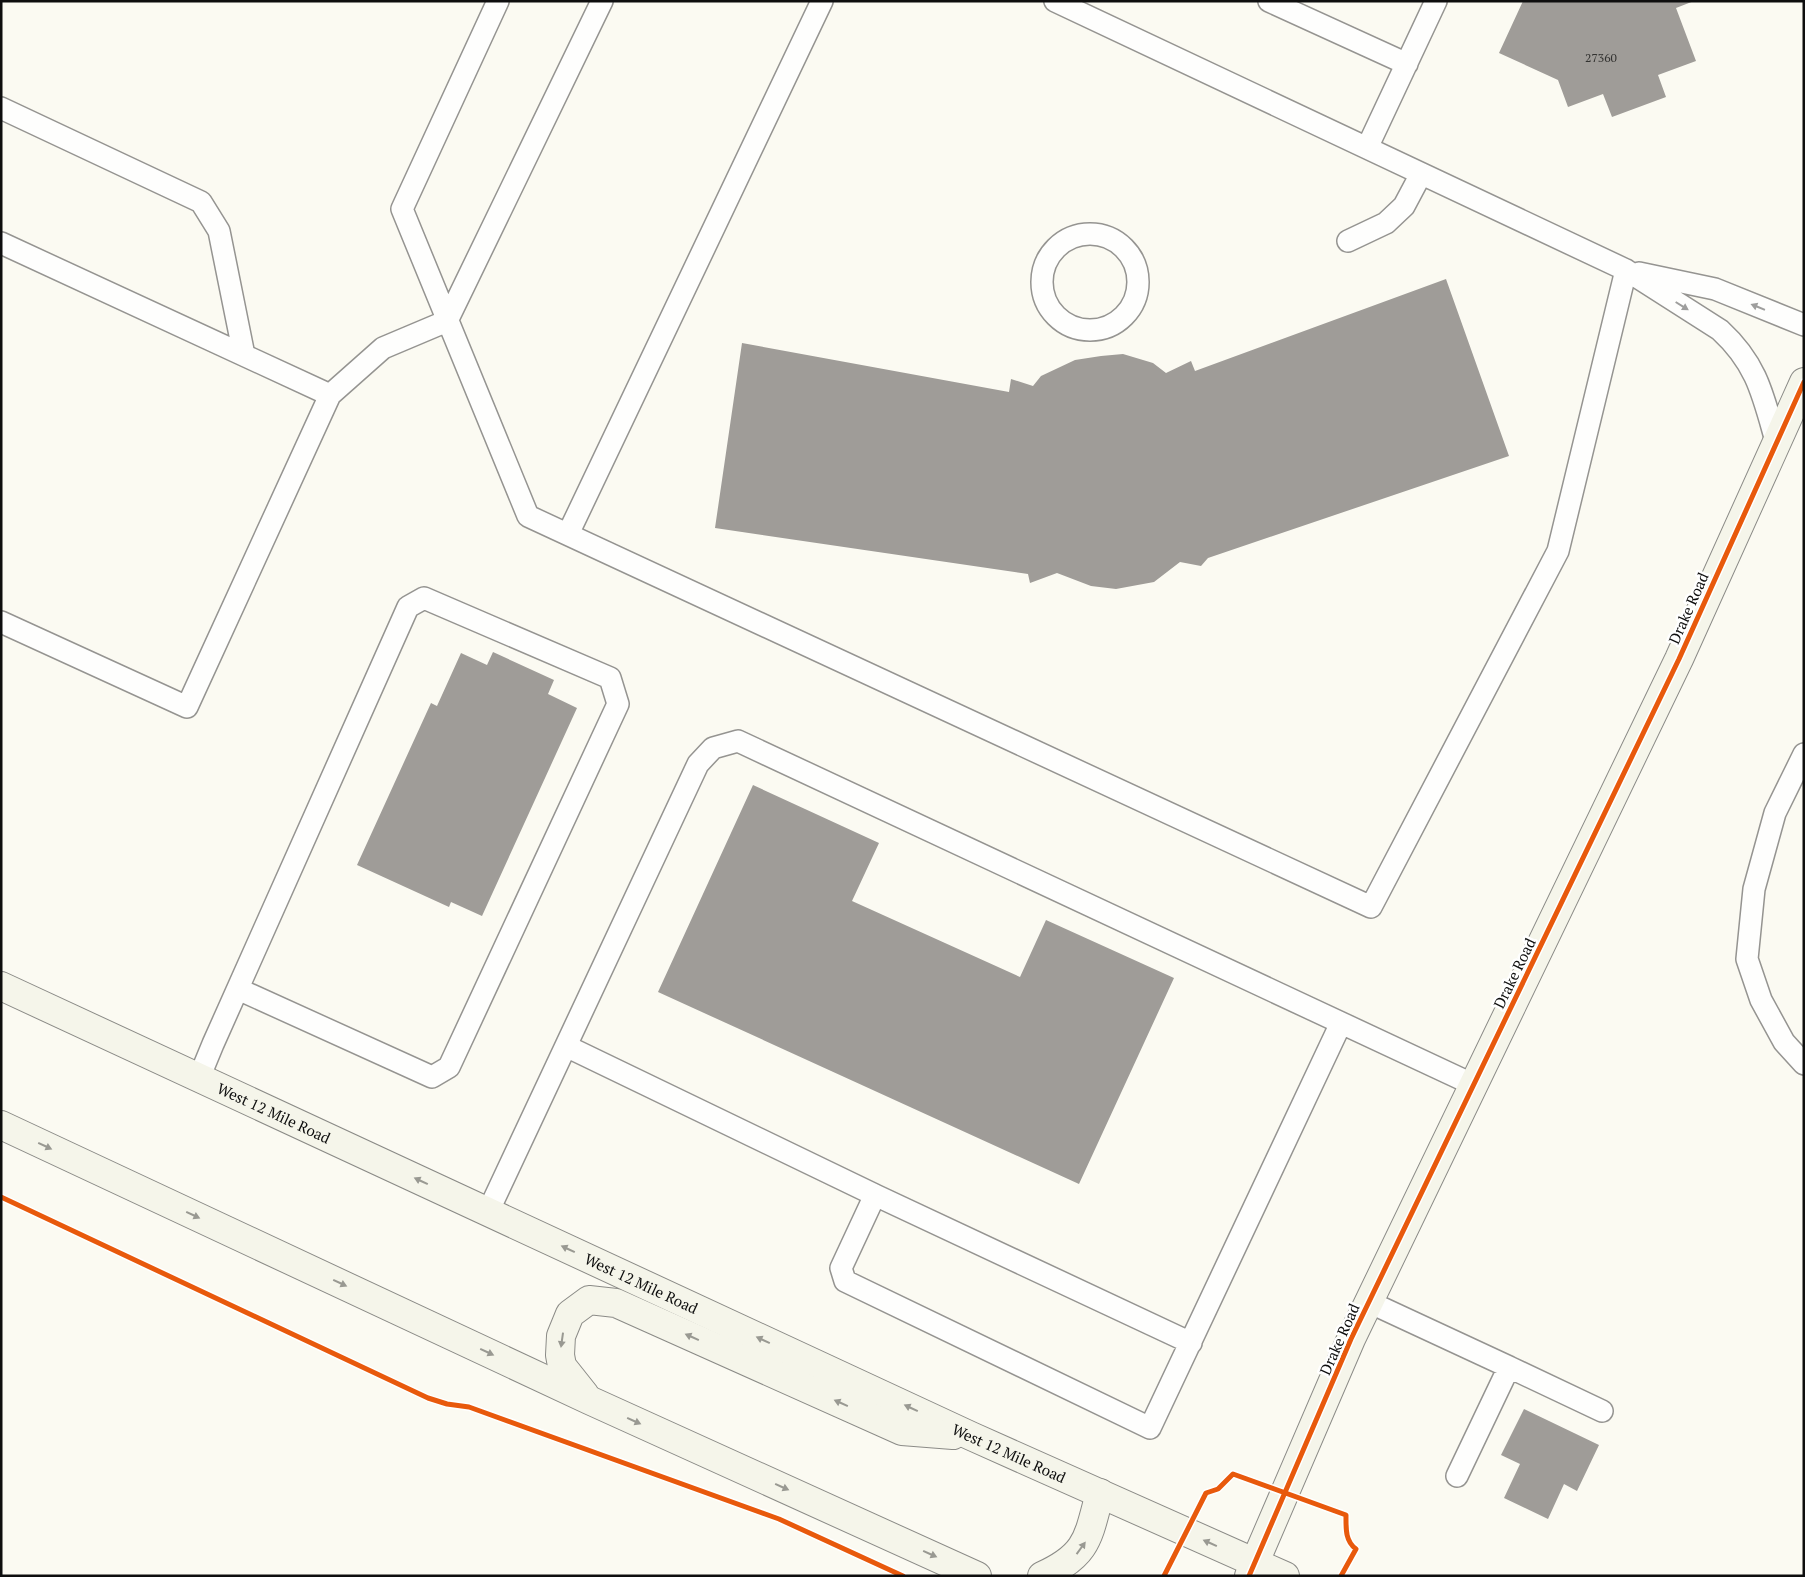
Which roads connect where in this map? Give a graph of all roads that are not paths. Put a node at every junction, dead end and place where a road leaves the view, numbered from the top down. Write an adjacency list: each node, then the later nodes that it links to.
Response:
1 (498, 1): 15 (lane)
2 (602, 1): 15 (lane)
3 (822, 1): 21 (lane)
4 (1055, 1): 9 (lane)
5 (1269, 1): 7 (lane)
6 (1436, 1): 7 (lane)
7 (1406, 64): 9 (lane)
8 (1, 108): 17 (lane)
9 (1367, 148): 10 (lane)
10 (1421, 174): 11 (lane); 14 (lane)
11 (1348, 241)
12 (1118, 242): 12 (lane)
13 (1, 243): 17 (lane)
14 (1626, 270): 16 (lane, one-way to 14); 20 (lane, one-way to 20); 21 (lane)
15 (448, 320): 19 (lane); 21 (lane)
16 (1804, 325)
17 (244, 355): 19 (lane)
18 (1804, 382): 20 (main road, Drake Road)
19 (330, 394): 22 (lane)
20 (1776, 441): 30 (main road, Drake Road)
21 (568, 534)
22 (1, 622)
23 (1804, 754): 28 (lane)
24 (2, 986): 29 (main road, West 12 Mile Road)
25 (238, 989): 25 (lane); 29 (lane)
26 (1341, 1022): 27 (lane); 30 (lane); 35 (lane)
27 (566, 1046): 32 (lane); 33 (lane)
28 (1804, 1064)
29 (199, 1078): 33 (main road, West 12 Mile Road, one-way to 29)
30 (1474, 1084): 34 (main road, Drake Road)
31 (1, 1125): 37 (main road, one-way to 37)
32 (875, 1195): 35 (lane); 35 (lane)
33 (488, 1212): 39 (main road, West 12 Mile Road, one-way to 33)
34 (1369, 1302): 36 (lane); 42 (main road, Drake Road)
35 (1191, 1343)
36 (1509, 1367): 38 (lane); 40 (lane)
37 (589, 1400): 39 (main road, one-way to 37); 43 (main road, one-way to 43)
38 (1602, 1411)
39 (971, 1436): 41 (main road, West 12 Mile Road)
40 (1457, 1476)
41 (1100, 1492): 42 (main road, West 12 Mile Road, one-way to 41); 44 (main road, one-way to 41)
42 (1252, 1569): 45 (main road, West 12 Mile Road)
43 (977, 1576)
44 (1042, 1576)
45 (1285, 1576)

